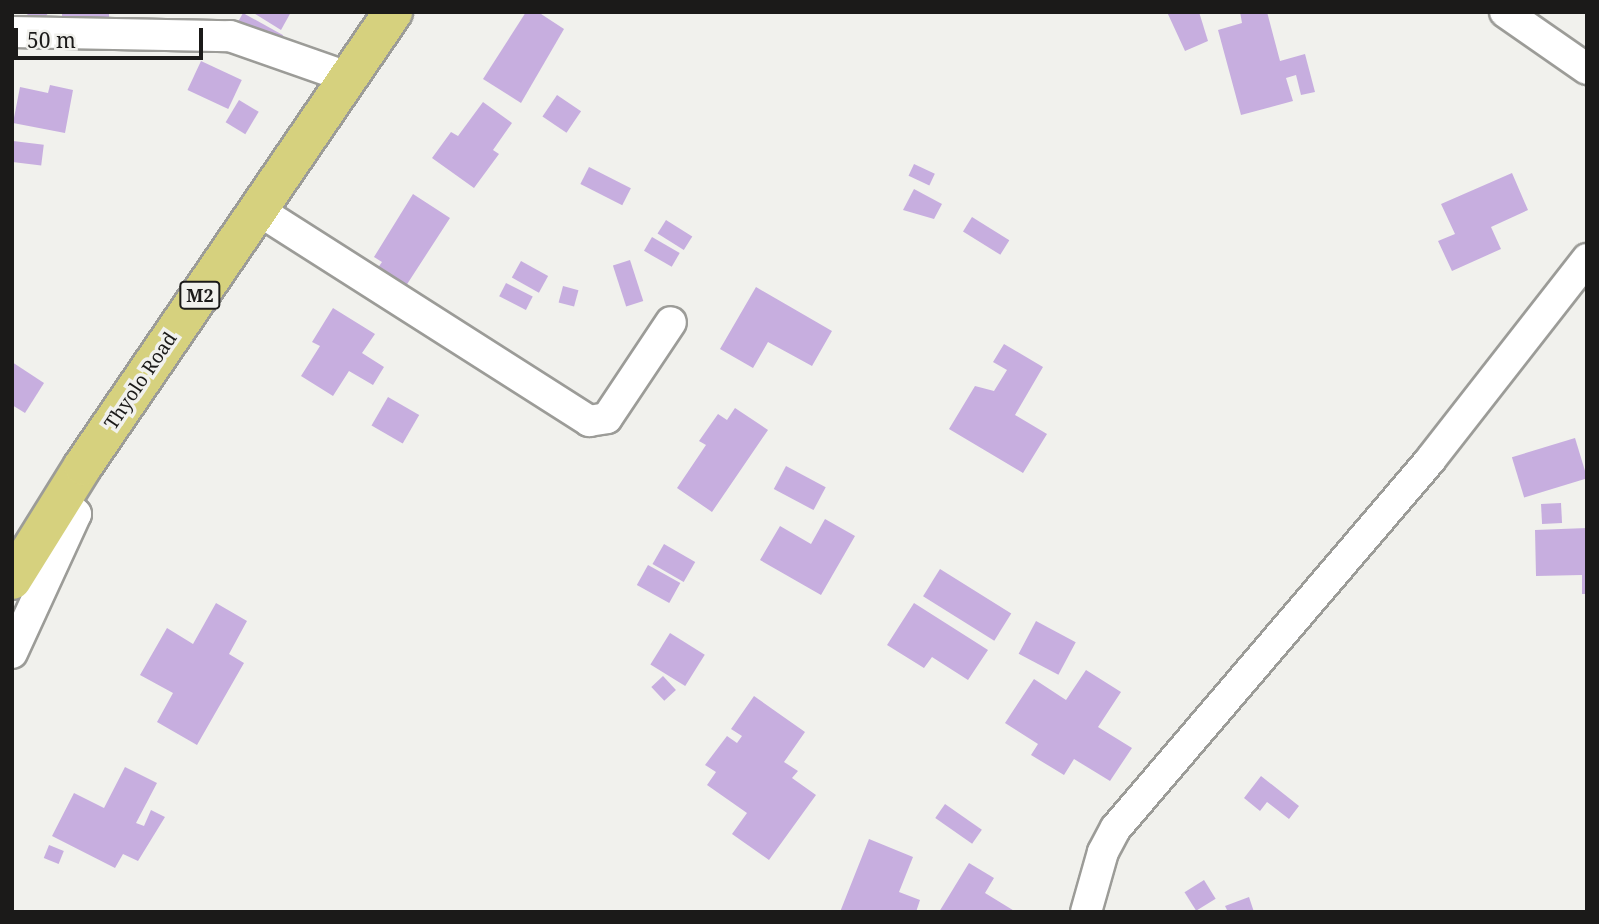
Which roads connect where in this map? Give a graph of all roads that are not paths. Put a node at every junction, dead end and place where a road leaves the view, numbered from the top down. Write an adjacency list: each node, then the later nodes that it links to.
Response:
1 (393, 12): 5 (highway, Thyolo Road / M2)
2 (1505, 12): 4 (street)
3 (12, 32): 5 (street)
4 (1587, 69)
5 (350, 78): 6 (highway, Thyolo Road / M2)
6 (258, 210): 8 (street); 9 (highway, Thyolo Road / M2)
7 (1587, 259): 12 (street)
8 (671, 322)
9 (62, 500): 10 (highway, Thyolo Road / M2); 11 (street)
10 (12, 580)
11 (12, 653)
12 (1086, 912)

